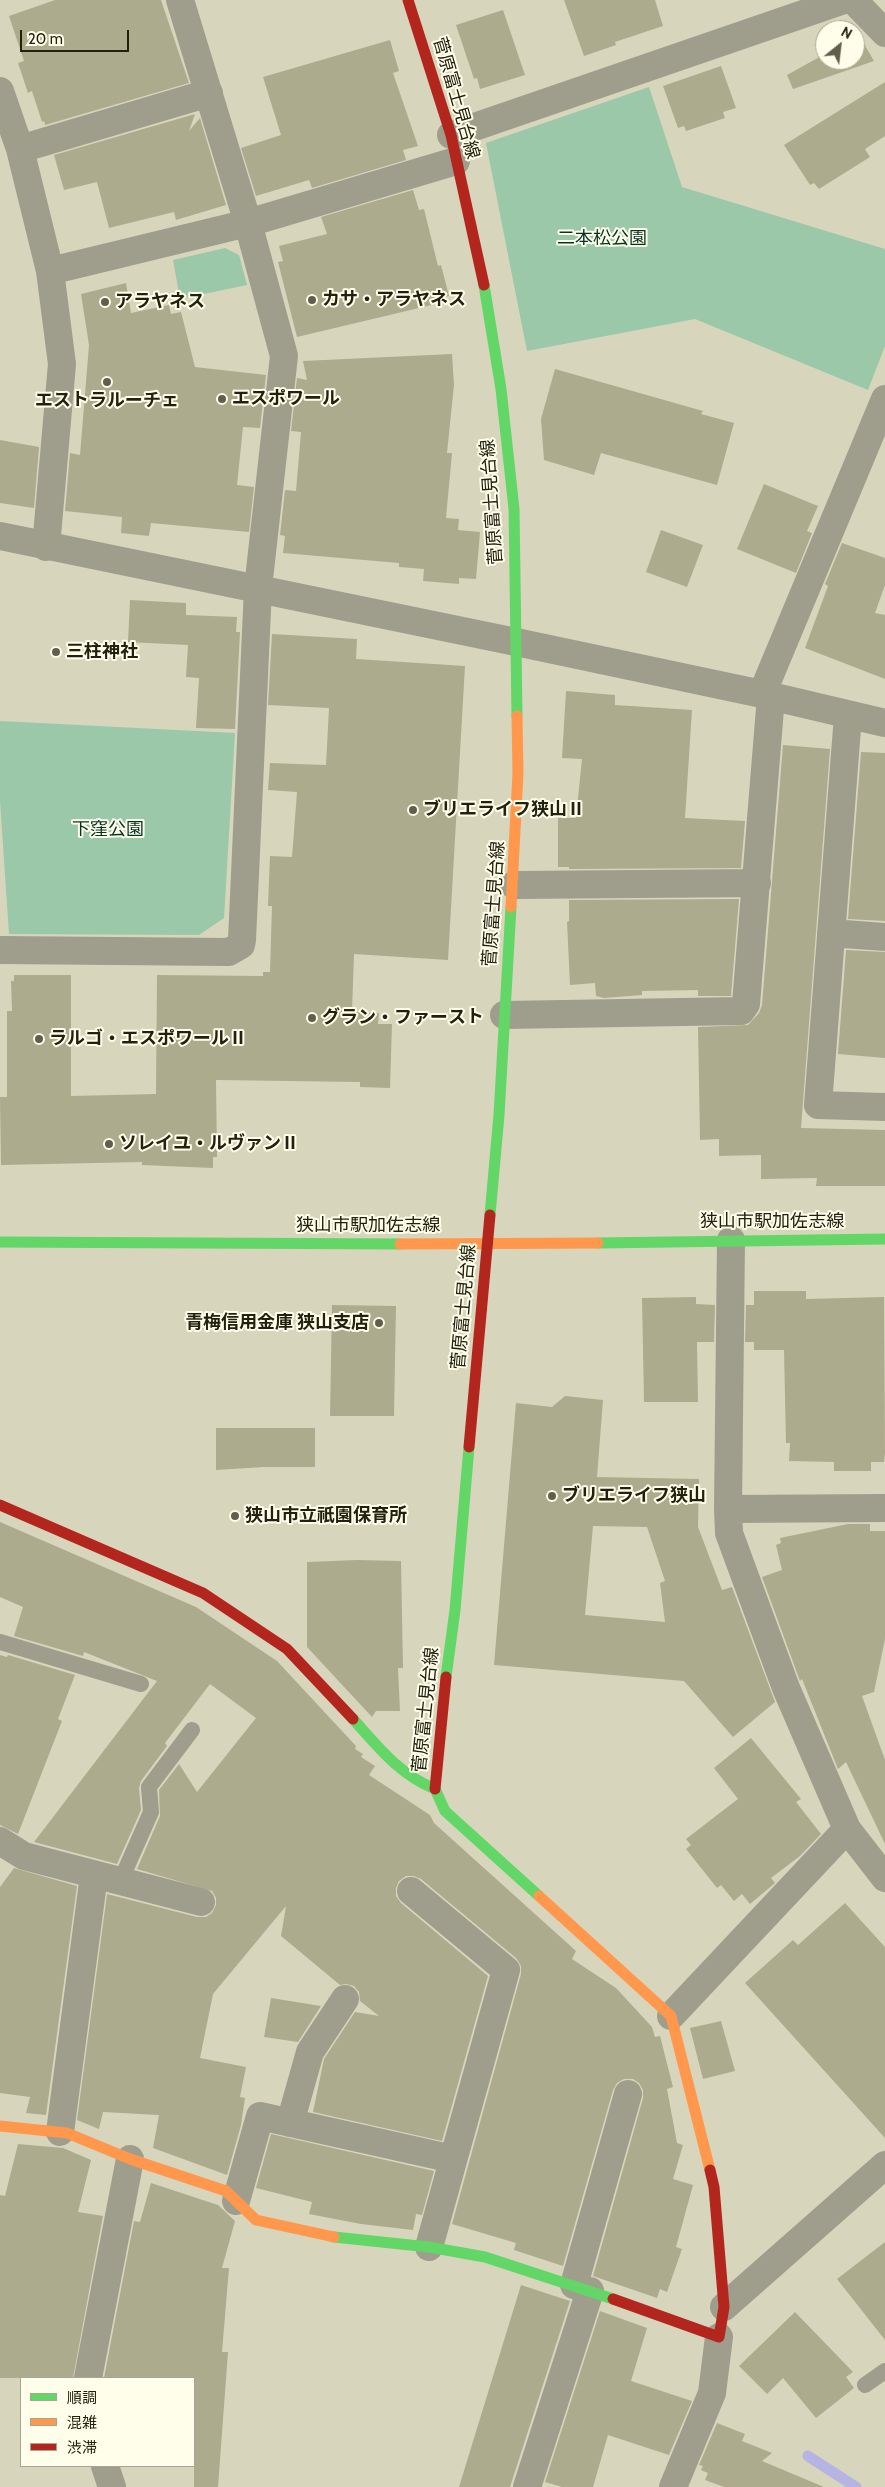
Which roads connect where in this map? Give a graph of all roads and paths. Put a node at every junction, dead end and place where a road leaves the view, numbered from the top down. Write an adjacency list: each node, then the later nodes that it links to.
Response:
1 (180, 0): 7 (street)
2 (408, 0): 8 (street, 菅原富士見台線)
3 (844, 0): 8 (street)
4 (853, 0): 5 (street)
5 (885, 33)
6 (0, 91): 9 (street)
7 (209, 93): 9 (street); 11 (street)
8 (451, 135): 10 (street, 菅原富士見台線)
9 (20, 149): 12 (street)
10 (456, 161): 11 (street); 18 (street, 菅原富士見台線)
11 (248, 222): 12 (street); 17 (street)
12 (50, 271): 16 (street)
13 (885, 399): 14 (street)
14 (874, 459): 19 (street)
15 (0, 536): 16 (street)
16 (46, 547): 17 (street)
17 (258, 588): 18 (street); 26 (street)
18 (516, 642): 19 (street); 23 (street, 菅原富士見台線)
19 (767, 695): 20 (street); 22 (street)
20 (848, 715): 21 (street); 24 (street)
21 (885, 723)
22 (757, 883): 23 (street); 27 (street)
23 (514, 885): 27 (street, 菅原富士見台線)
24 (831, 933): 25 (street); 28 (street)
25 (885, 937)
26 (0, 950)
27 (504, 1015): 32 (street, 菅原富士見台線)
28 (885, 1106)
29 (885, 1239): 30 (street, 狭山市駅加佐志線)
30 (731, 1240): 32 (street, 狭山市駅加佐志線); 35 (street)
31 (0, 1242): 32 (street, 狭山市駅加佐志線)
32 (487, 1244): 39 (street, 菅原富士見台線)
33 (0, 1505): 39 (street)
34 (885, 1508): 35 (street)
35 (728, 1509): 40 (street)
36 (0, 1642): 37 (lane)
37 (141, 1684)
38 (192, 1730): 44 (lane)
39 (435, 1789): 48 (street)
40 (848, 1828): 43 (street); 48 (street)
41 (0, 1841): 42 (street)
42 (94, 1875): 44 (street); 52 (street)
43 (885, 1878)
44 (120, 1882): 46 (street)
45 (411, 1891): 54 (street)
46 (201, 1902)
47 (345, 1999): 50 (street)
48 (670, 2016): 59 (street)
49 (628, 2094): 58 (street)
50 (290, 2122): 54 (street); 56 (street)
51 (0, 2126): 52 (street)
52 (60, 2132): 53 (street)
53 (130, 2159): 56 (street); 62 (street)
54 (453, 2159): 57 (street)
55 (885, 2165): 59 (street)
56 (236, 2201): 57 (street)
57 (429, 2247): 58 (street)
58 (582, 2288): 60 (street); 66 (street)
59 (724, 2306): 60 (street)
60 (720, 2338): 67 (street)
61 (885, 2371): 63 (lane)
62 (88, 2377)
63 (865, 2385)
64 (105, 2467): 65 (street)
65 (112, 2487)
66 (527, 2487)
67 (673, 2487)

